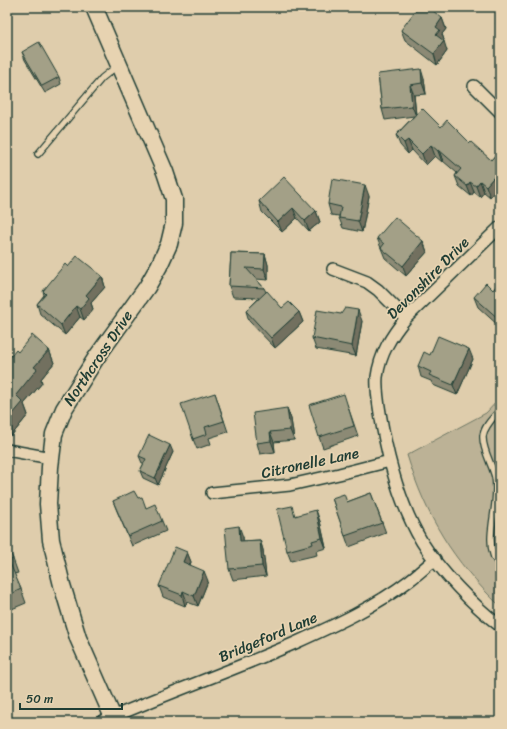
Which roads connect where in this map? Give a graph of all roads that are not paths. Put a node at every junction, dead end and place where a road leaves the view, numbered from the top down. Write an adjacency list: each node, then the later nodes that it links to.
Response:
1 (94, 7): 2 (street, Northcross Drive)
2 (119, 64): 5 (lane); 11 (street, Northcross Drive)
3 (474, 86): 4 (street)
4 (500, 112)
5 (38, 154)
6 (500, 227): 8 (street, Devonshire Drive)
7 (333, 269): 8 (street)
8 (406, 318): 12 (street, Devonshire Drive)
9 (500, 410): 15 (lane)
10 (7, 450): 11 (street)
11 (51, 458): 17 (street, Northcross Drive)
12 (390, 461): 13 (street, Citronelle Lane); 14 (street, Devonshire Drive)
13 (212, 493)
14 (435, 559): 16 (street, Devonshire Drive); 17 (street, Bridgeford Lane)
15 (500, 564)
16 (500, 626)
17 (109, 720)

